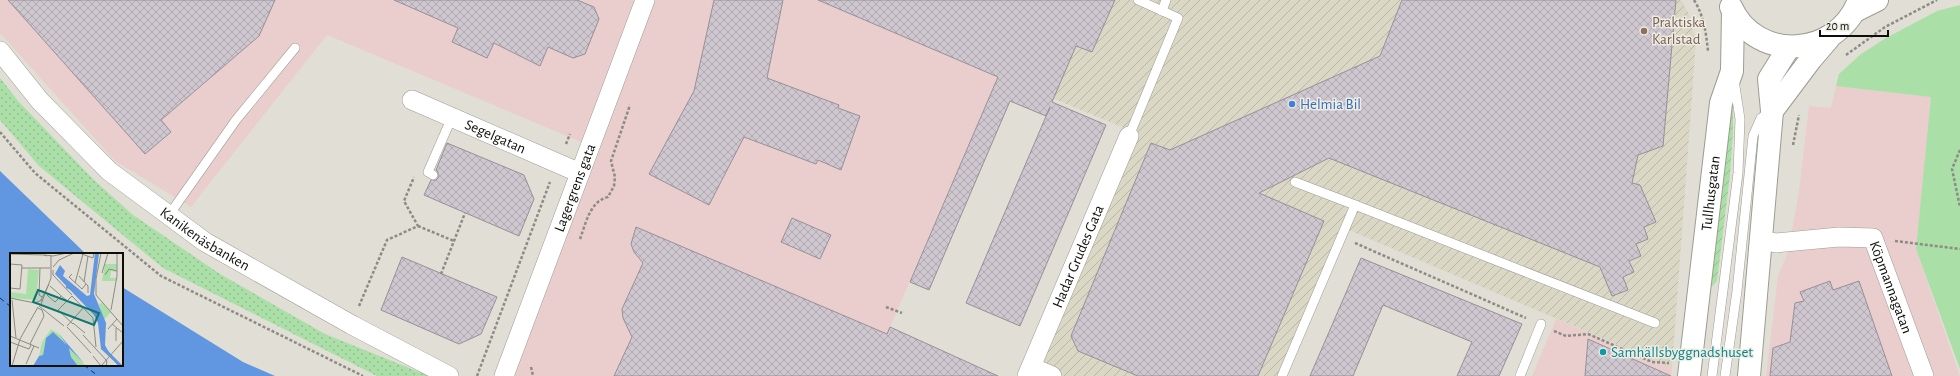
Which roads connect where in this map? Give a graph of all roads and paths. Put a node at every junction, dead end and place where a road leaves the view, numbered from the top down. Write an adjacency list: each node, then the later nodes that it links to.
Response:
1 (645, 0): 27 (street, Lagergrens gata)
2 (1166, 0): 9 (lane)
3 (1694, 0): 14 (path)
4 (1877, 0): 8 (street)
5 (1938, 0): 15 (path)
6 (1144, 1): 9 (lane)
7 (1731, 6): 11 (street); 16 (street, Tullhusgatan)
8 (1857, 6): 10 (street)
9 (1162, 11): 23 (lane)
10 (1831, 36): 11 (street); 19 (street)
11 (1789, 47): 19 (street)
12 (295, 48): 33 (lane)
13 (0, 51): 33 (street, Kanikenäsbanken)
14 (1708, 53)
15 (1841, 59)
16 (1732, 70): 60 (street, Tullhusgatan); 61 (lane)
17 (633, 98): 39 (path)
18 (412, 100): 20 (street, Segelgatan)
19 (1772, 111): 37 (street); 43 (lane)
20 (452, 117): 25 (street, Segelgatan); 28 (lane)
21 (573, 128): 25 (path)
22 (0, 132): 52 (path)
23 (1129, 136): 51 (street, Hadar Grudes Gata)
24 (1960, 150): 31 (path)
25 (558, 164): 27 (street, Segelgatan); 54 (path)
26 (416, 173): 34 (path)
27 (580, 173): 55 (street, Lagergrens gata)
28 (433, 175)
29 (1295, 182): 30 (lane)
30 (1355, 205): 35 (lane); 47 (lane)
31 (1960, 207)
32 (465, 213): 38 (path)
33 (169, 215): 53 (street, Kanikenäsbanken)
34 (418, 226): 38 (path); 44 (path)
35 (1342, 237): 48 (path); 58 (lane)
36 (1873, 238): 37 (street, Köpmannagatan); 40 (path); 64 (street, Köpmannagatan)
37 (1761, 240): 42 (street)
38 (454, 241): 41 (path)
39 (578, 242)
40 (1960, 249)
41 (441, 274)
42 (1758, 278): 43 (lane); 63 (street)
43 (1737, 291): 62 (lane)
44 (359, 305)
45 (886, 307): 46 (path)
46 (902, 313)
47 (1655, 323)
48 (1541, 324): 49 (path); 59 (lane)
49 (1671, 363)
50 (531, 365): 56 (path)
51 (1029, 371): 57 (street)
52 (363, 376)
53 (449, 376)
54 (477, 376)
55 (504, 376)
56 (532, 376)
57 (1052, 376)
58 (1282, 376)
59 (1520, 376)
60 (1689, 376)
61 (1712, 376)
62 (1725, 376)
63 (1749, 376)
64 (1924, 376)

